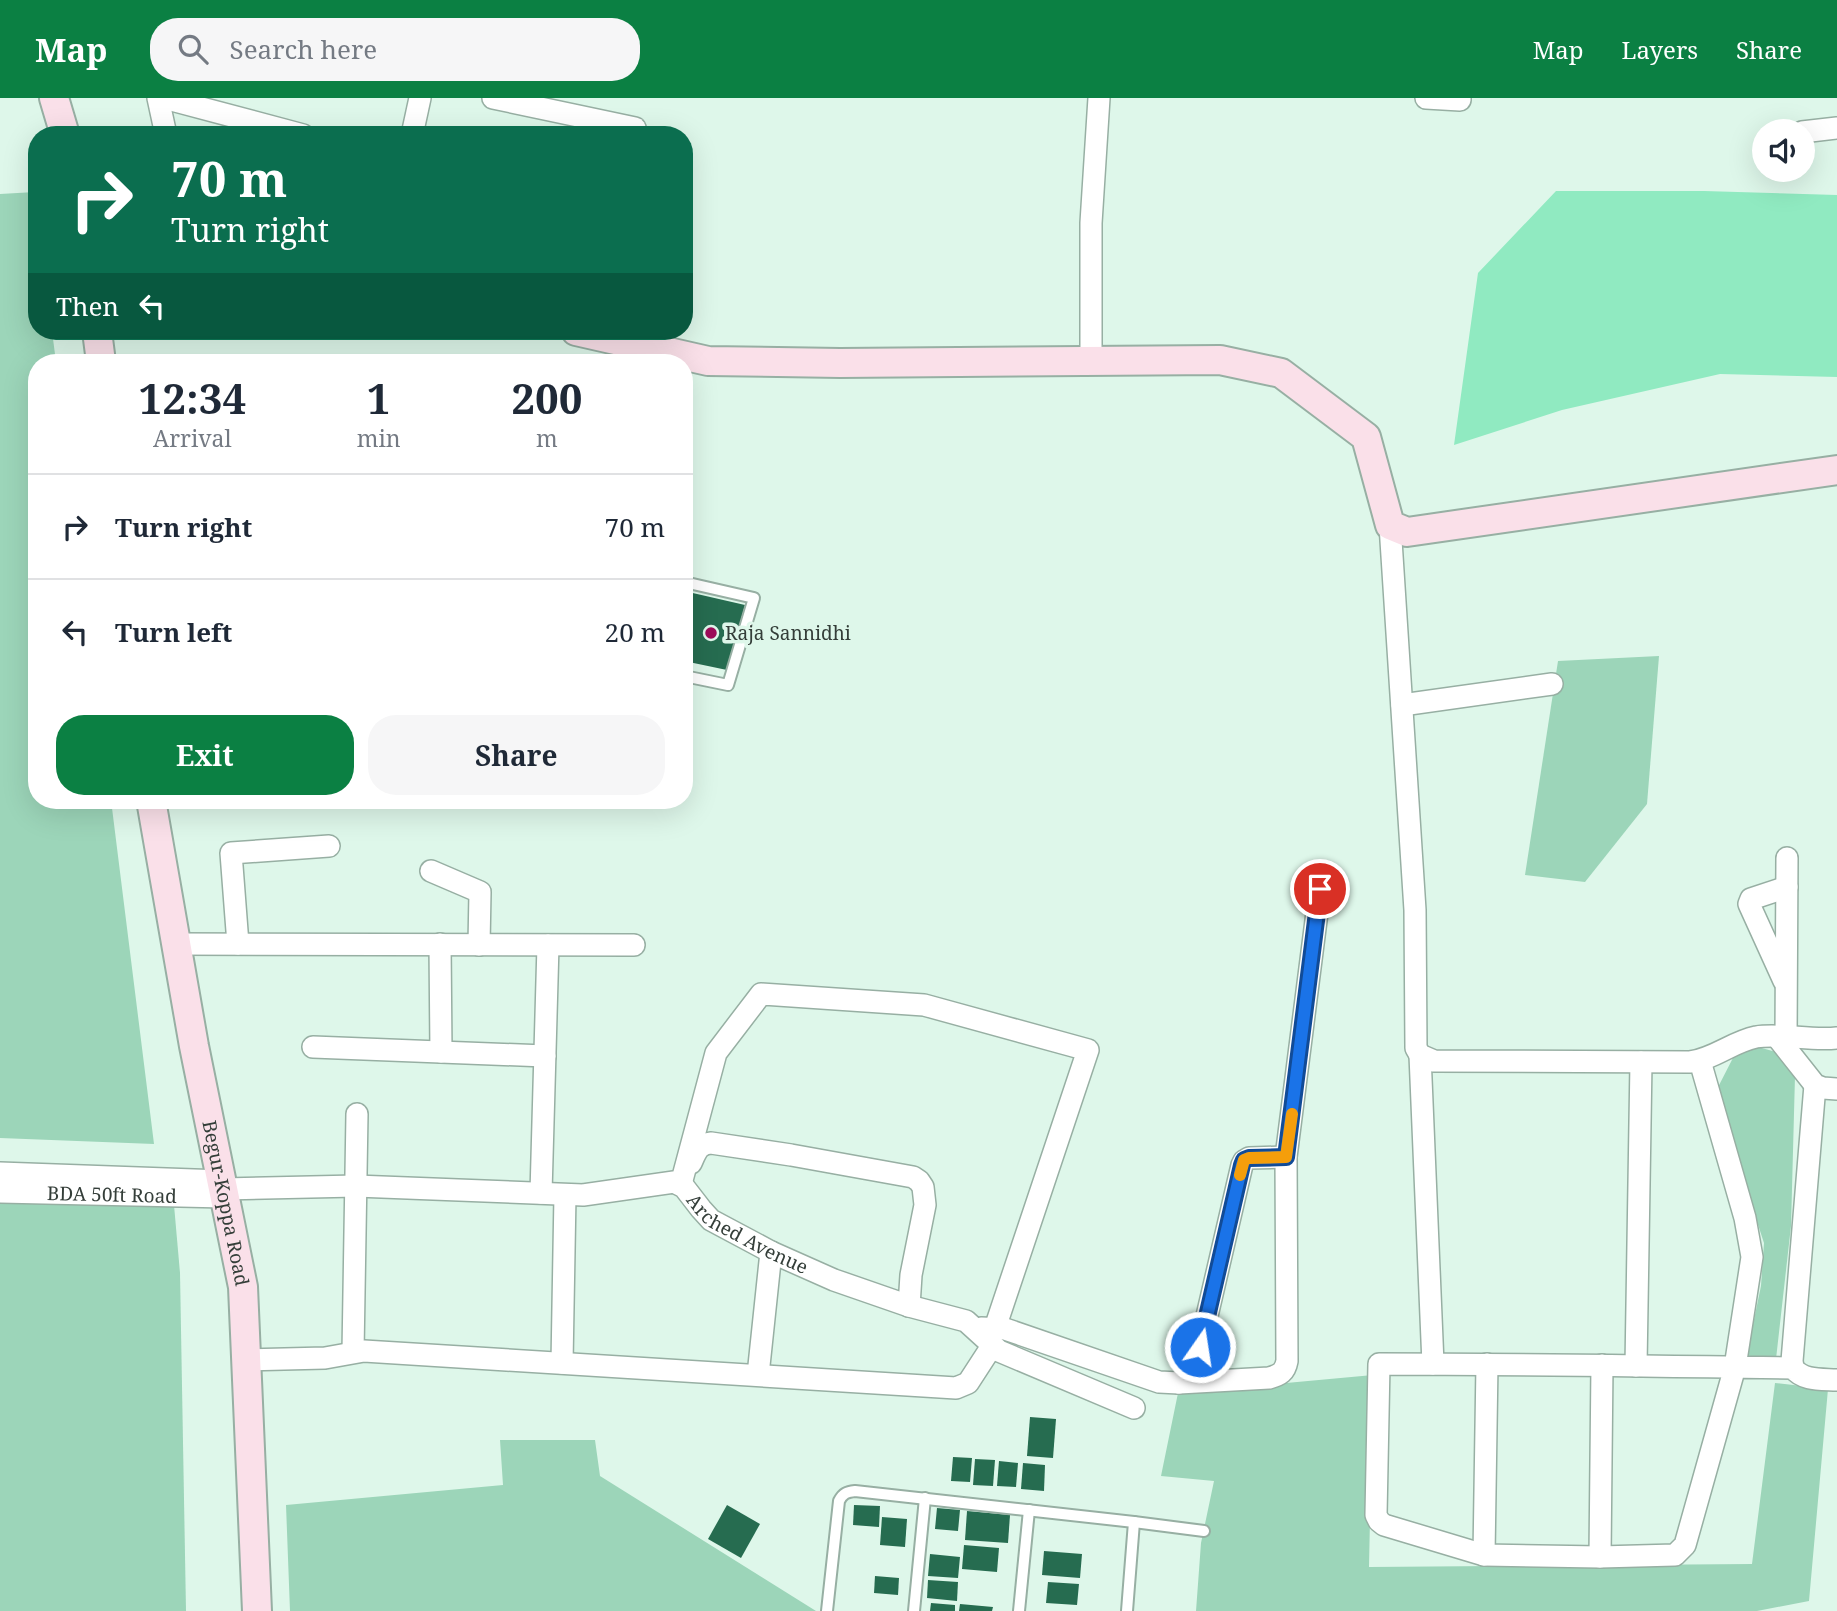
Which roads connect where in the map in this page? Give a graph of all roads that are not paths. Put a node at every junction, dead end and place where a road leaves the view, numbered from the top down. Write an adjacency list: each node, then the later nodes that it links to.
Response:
1 (54, 98): 10 (street)
2 (158, 98): 11 (street)
3 (164, 98): 12 (street)
4 (420, 98): 13 (street)
5 (493, 98): 9 (street)
6 (1100, 98): 21 (street)
7 (1426, 98): 8 (street)
8 (1460, 98)
9 (528, 102): 14 (street)
10 (62, 126)
11 (164, 126)
12 (269, 126)
13 (414, 126)
14 (627, 126)
15 (1837, 128): 16 (street)
16 (1815, 131)
17 (596, 340): 18 (street)
18 (622, 352): 19 (street)
19 (641, 354)
20 (693, 359): 21 (street)
21 (1091, 361): 23 (street)
22 (1837, 470): 23 (street)
23 (1390, 525): 27 (street)
24 (693, 584): 25 (lane)
25 (693, 678)
26 (1552, 684): 27 (street)
27 (1402, 705): 45 (street)
28 (153, 809): 34 (street, Begur-Koppa Road)
29 (329, 846): 35 (street)
30 (1787, 858): 33 (street)
31 (431, 871): 38 (street)
32 (1324, 872): 52 (street)
33 (1787, 887): 40 (street); 40 (street)
34 (176, 944): 35 (street); 56 (street, Begur-Koppa Road)
35 (238, 944): 36 (street)
36 (440, 944): 38 (street); 44 (street)
37 (548, 944): 38 (street); 39 (street); 46 (street)
38 (479, 945)
39 (634, 945)
40 (1786, 985): 41 (street)
41 (1781, 1037): 42 (street); 47 (street); 49 (street)
42 (1837, 1038)
43 (313, 1048): 44 (street)
44 (442, 1052): 46 (street)
45 (1420, 1055): 48 (street); 66 (street)
46 (545, 1056): 58 (street)
47 (1700, 1061): 48 (street); 70 (street)
48 (1641, 1062): 69 (street)
49 (1815, 1085): 50 (street); 71 (street)
50 (1837, 1089)
51 (357, 1114): 55 (street)
52 (1286, 1157): 74 (street); 74 (street, Arched Avenue)
53 (0, 1173): 56 (street, BDA 50ft Road)
54 (681, 1184): 59 (street, Arched Avenue); 60 (street, Arched Avenue); 61 (street); 62 (street)
55 (356, 1186): 56 (street, Arched Avenue); 58 (street, Arched Avenue); 63 (street)
56 (223, 1189): 57 (street, BDA 50ft Road); 64 (street, Begur-Koppa Road)
57 (0, 1192)
58 (541, 1193): 59 (street, Arched Avenue)
59 (565, 1195): 65 (street)
60 (771, 1252): 61 (street, Arched Avenue); 72 (street)
61 (909, 1306): 62 (street, Arched Avenue)
62 (988, 1334): 72 (street); 74 (street, Arched Avenue); 75 (street)
63 (353, 1352): 64 (street); 65 (street)
64 (247, 1360): 82 (street, Begur-Koppa Road)
65 (562, 1363): 72 (street)
66 (1433, 1364): 67 (street); 80 (street)
67 (1487, 1364): 68 (street); 80 (street)
68 (1602, 1365): 69 (street); 81 (street)
69 (1636, 1366): 70 (street)
70 (1735, 1367): 71 (street); 81 (street)
71 (1793, 1368): 73 (street)
72 (758, 1375)
73 (1837, 1380)
74 (1179, 1383)
75 (1134, 1408)
76 (925, 1498): 77 (lane); 83 (lane); 84 (lane)
77 (1029, 1510): 78 (lane); 85 (lane)
78 (1134, 1521): 79 (lane); 86 (lane)
79 (1204, 1531)
80 (1484, 1555): 81 (street)
81 (1600, 1557)
82 (257, 1611)
83 (827, 1611)
84 (914, 1611)
85 (1019, 1611)
86 (1127, 1611)

